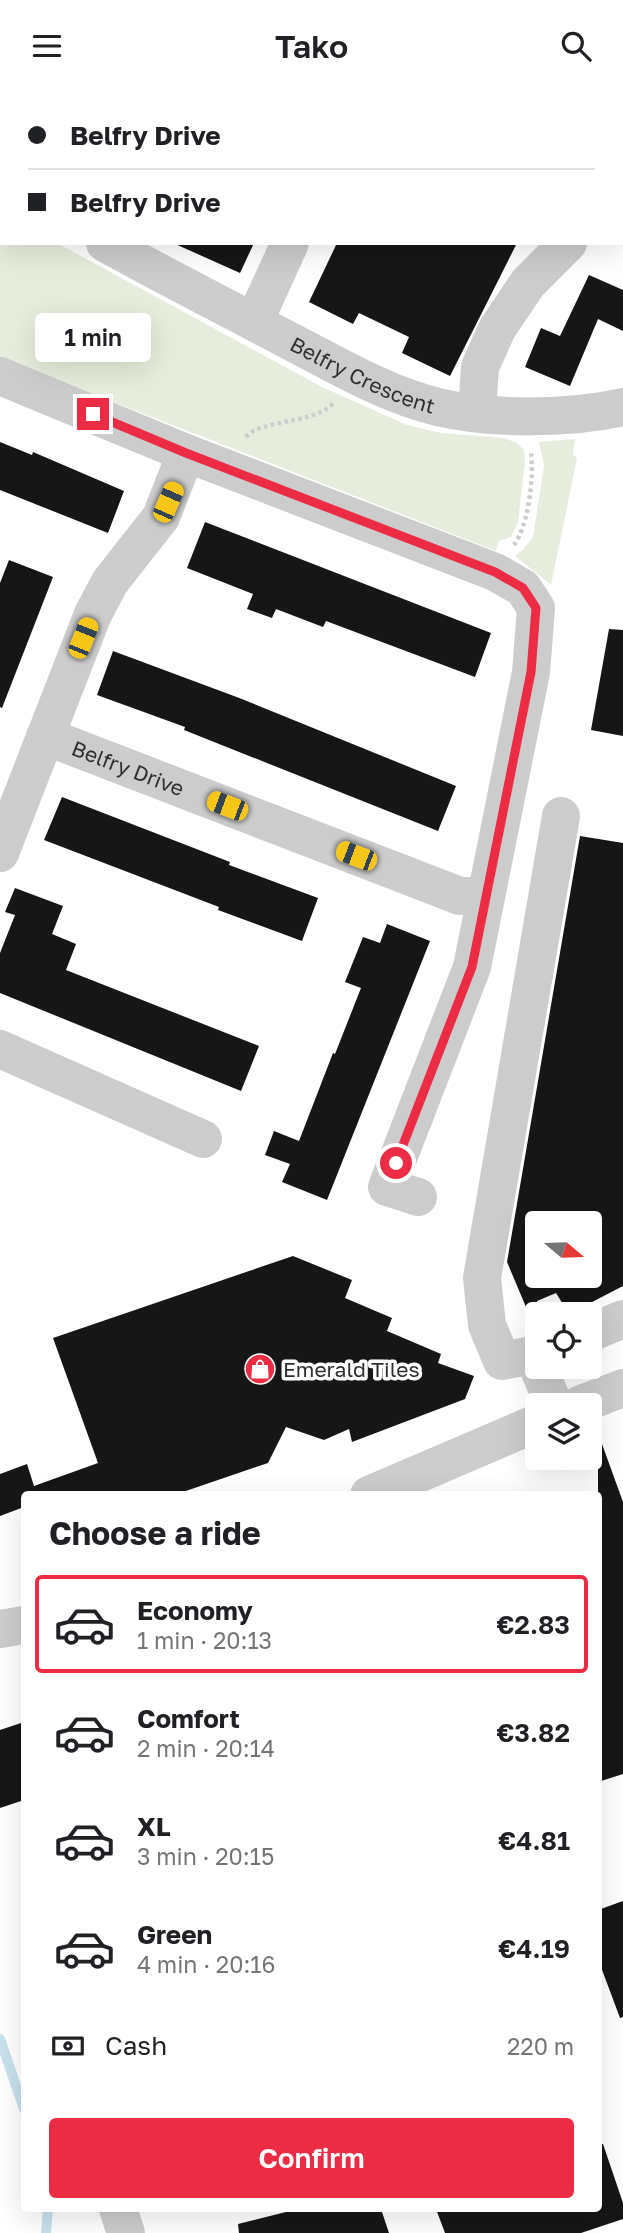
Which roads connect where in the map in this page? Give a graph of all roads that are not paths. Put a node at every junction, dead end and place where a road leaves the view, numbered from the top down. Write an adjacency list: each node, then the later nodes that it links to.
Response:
1 (109, 245): 4 (street, Belfry Crescent)
2 (289, 245): 4 (street)
3 (566, 245): 7 (street)
4 (254, 322): 7 (street, Belfry Crescent)
5 (0, 376): 8 (street)
6 (623, 407): 7 (street, Belfry Crescent)
7 (477, 412)
8 (186, 453): 9 (street, Belfry Drive); 12 (street)
9 (45, 736): 11 (street, Belfry Drive); 12 (street, Belfry Drive)
10 (561, 816): 18 (street)
11 (0, 853)
12 (486, 896): 15 (street)
13 (0, 1049): 14 (street)
14 (203, 1139)
15 (418, 1197)
16 (623, 1319): 17 (street)
17 (602, 1328)
18 (525, 1357)
19 (623, 1388): 20 (street)
20 (602, 1396)
21 (525, 1429): 22 (street)
22 (409, 1487): 23 (street)
23 (389, 1491)
24 (21, 1626): 25 (street)
25 (0, 1629)
26 (119, 2212): 27 (street)
27 (126, 2233)

